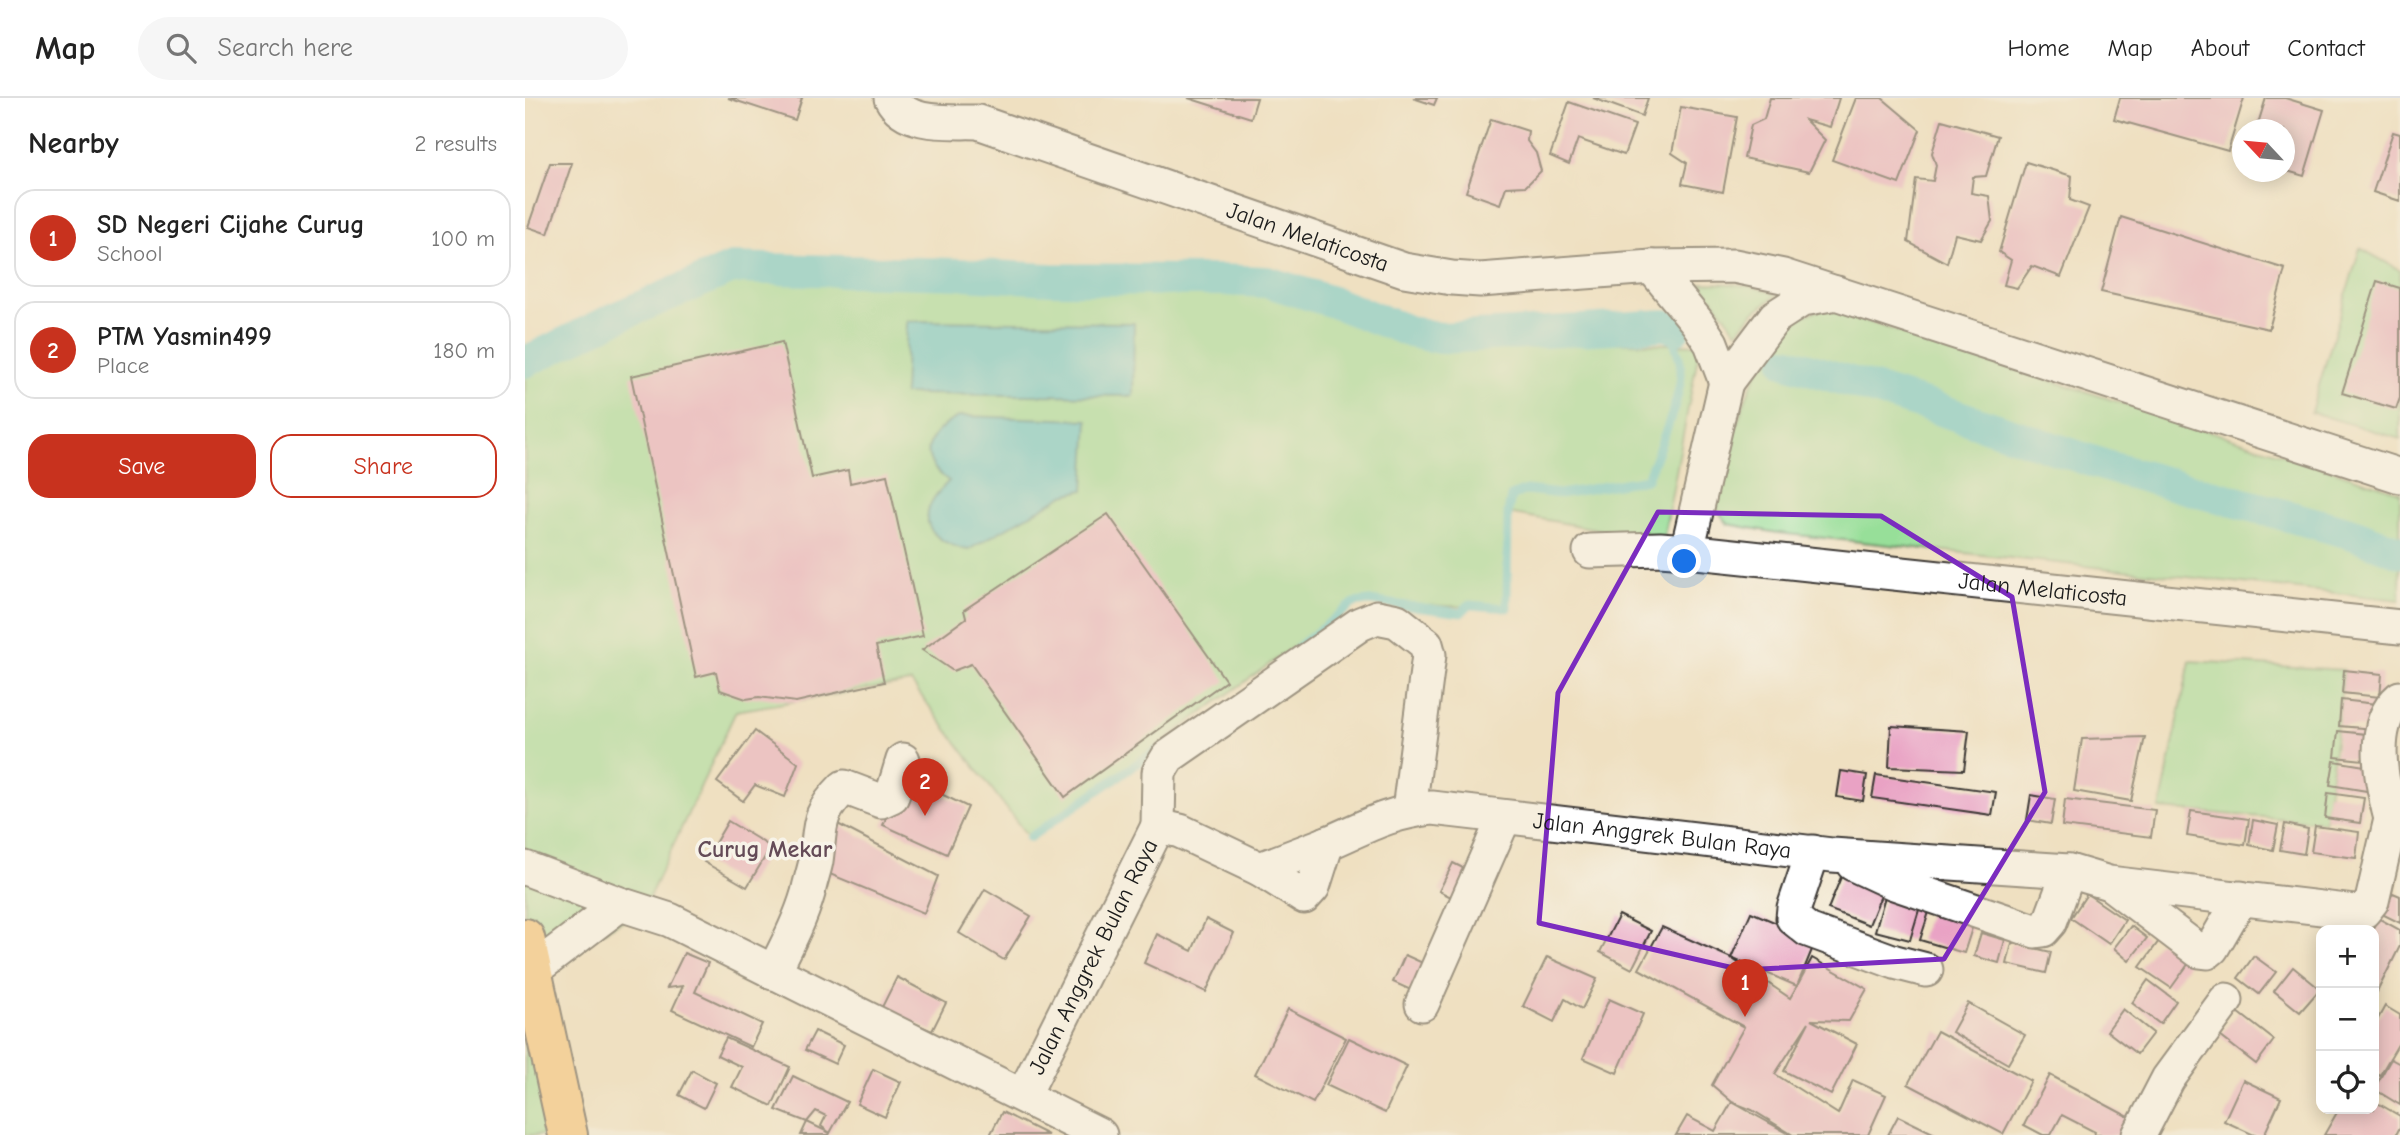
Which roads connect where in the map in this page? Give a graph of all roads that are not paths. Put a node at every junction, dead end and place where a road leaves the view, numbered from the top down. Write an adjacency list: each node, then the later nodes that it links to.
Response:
1 (891, 98): 2 (street, Jalan Melaticosta)
2 (969, 110): 3 (street, Jalan Melaticosta)
3 (1652, 267): 4 (street, Jalan Melaticosta); 5 (street)
4 (1837, 293): 5 (street, Jalan Melaticosta); 6 (street, Jalan Melaticosta)
5 (1726, 382): 8 (street, Jalan Melaticosta)
6 (2400, 477)
7 (1590, 551): 8 (street, Jalan Melaticosta)
8 (1687, 551): 9 (street, Jalan Melaticosta)
9 (2400, 626)
10 (2400, 698): 12 (street)
11 (903, 760): 24 (street)
12 (2395, 808): 20 (street, Jalan Anggrek Bulan Raya)
13 (1409, 810): 14 (street, Jalan Anggrek Bulan Raya); 15 (street, Jalan Anggrek Bulan Raya); 15 (street)
14 (1504, 818): 16 (street, Jalan Anggrek Bulan Raya); 26 (street)
15 (1158, 826): 27 (street, Jalan Anggrek Bulan Raya)
16 (1822, 853): 18 (street, Jalan Anggrek Bulan Raya); 18 (street); 23 (street)
17 (525, 868): 21 (street)
18 (2069, 871): 19 (street, Jalan Anggrek Bulan Raya)
19 (2109, 883): 20 (street, Jalan Anggrek Bulan Raya); 20 (street)
20 (2241, 898)
21 (620, 904): 22 (street); 24 (street)
22 (529, 954): 28 (highway)
23 (1926, 970)
24 (773, 973): 27 (street)
25 (2226, 1000): 30 (street)
26 (1422, 1004)
27 (1023, 1096): 29 (street)
28 (568, 1135)
29 (1100, 1135)
30 (2139, 1135)

